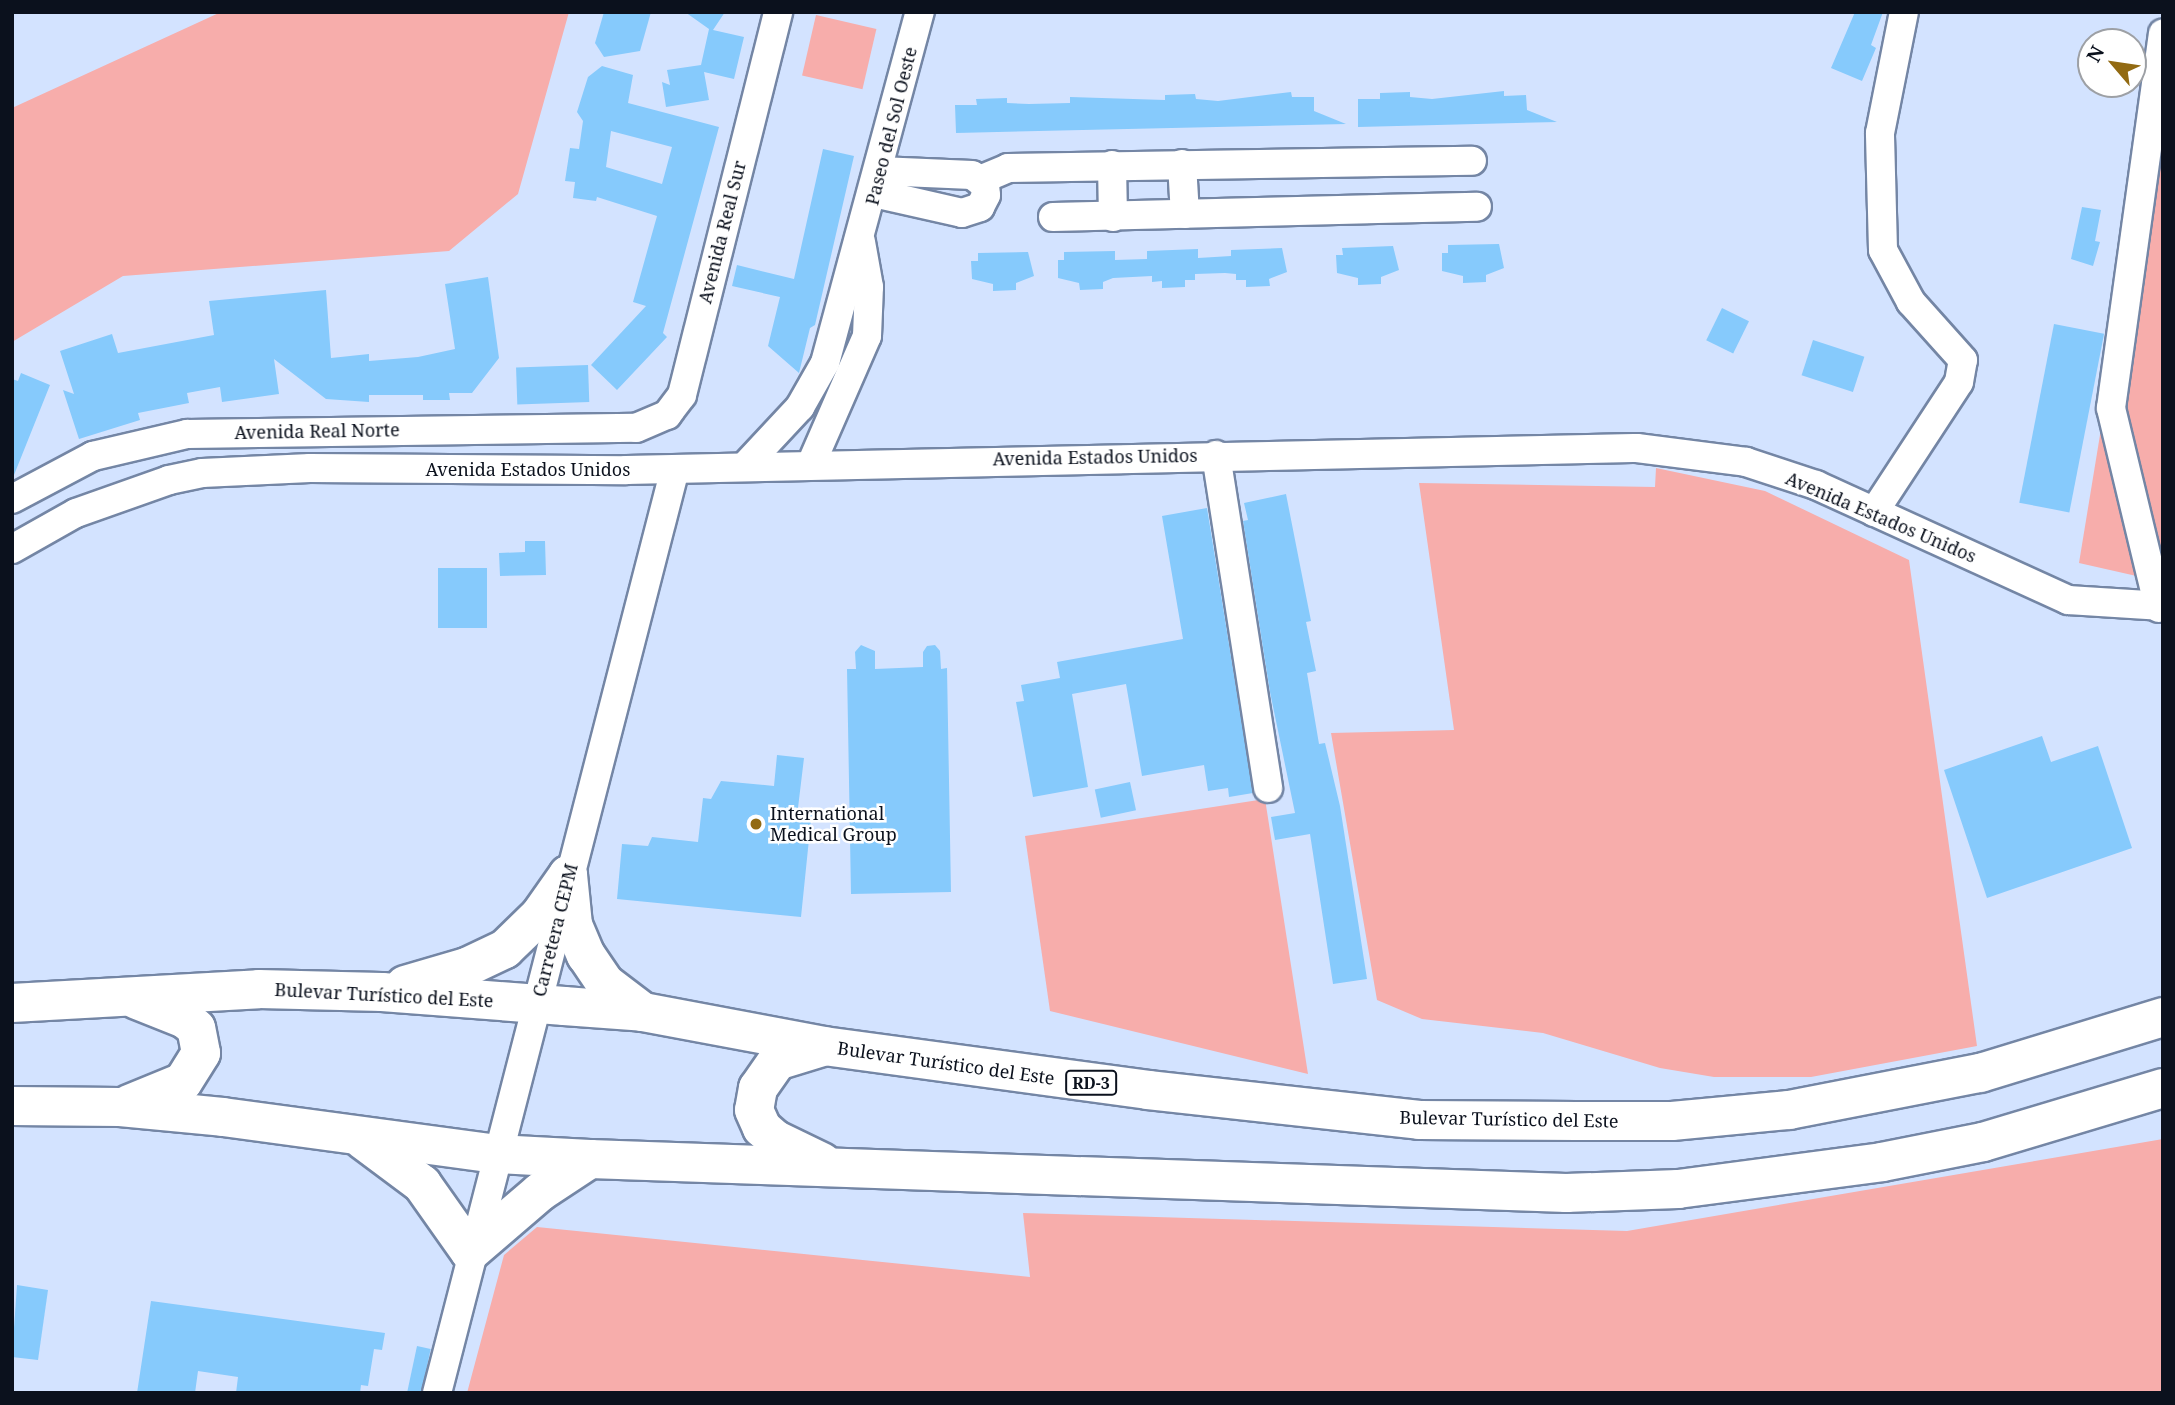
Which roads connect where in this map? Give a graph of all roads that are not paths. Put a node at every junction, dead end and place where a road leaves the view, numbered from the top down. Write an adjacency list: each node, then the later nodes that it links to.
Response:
1 (778, 12): 19 (street, Avenida Real Sur)
2 (920, 12): 10 (street, Paseo del Sol Oeste)
3 (1904, 12): 25 (street)
4 (2163, 34): 27 (street)
5 (1472, 161): 6 (street)
6 (1431, 162): 8 (street); 12 (street)
7 (1112, 164): 8 (street); 9 (street); 15 (street)
8 (1182, 164): 13 (street)
9 (980, 180): 10 (street); 10 (street)
10 (876, 182): 16 (street, Paseo del Sol Oeste)
11 (1477, 207): 12 (street)
12 (1431, 208): 13 (street)
13 (1185, 214): 15 (street)
14 (1053, 217): 15 (street)
15 (1113, 217)
16 (861, 240): 17 (street, Paseo del Sol Oeste); 18 (street, Paseo del Sol Oeste)
17 (825, 363): 18 (street); 22 (street, Paseo del Sol Oeste)
18 (855, 371): 21 (street, Paseo del Sol Oeste)
19 (636, 428): 24 (street, Avenida Real Norte)
20 (1216, 455): 21 (street, Avenida Estados Unidos); 25 (street, Avenida Estados Unidos); 28 (street)
21 (812, 462): 22 (street, Avenida Estados Unidos)
22 (745, 466): 23 (street, Avenida Estados Unidos)
23 (675, 469): 26 (street, Avenida Estados Unidos); 29 (street, Carretera CEPM)
24 (12, 499)
25 (1874, 512): 27 (street, Avenida Estados Unidos)
26 (12, 549)
27 (2161, 607)
28 (1268, 788)
29 (568, 875): 30 (highway); 33 (street, Carretera CEPM); 34 (highway)
30 (382, 992): 31 (highway, Bulevar Turístico del Este / RD-3); 33 (highway, Bulevar Turístico del Este / RD-3)
31 (126, 995): 32 (highway, Bulevar Turístico del Este / RD-3); 39 (highway)
32 (12, 1003)
33 (536, 1003): 34 (highway, Bulevar Turístico del Este / RD-3); 41 (street, Carretera CEPM)
34 (643, 1012): 36 (highway, Bulevar Turístico del Este / RD-3)
35 (2163, 1017): 36 (highway, Bulevar Turístico del Este / RD-3)
36 (824, 1046): 43 (highway)
37 (2163, 1088): 43 (highway)
38 (12, 1106): 39 (highway)
39 (120, 1107): 40 (highway)
40 (355, 1135): 41 (highway); 44 (highway)
41 (498, 1154): 42 (highway); 44 (street, Carretera CEPM)
42 (590, 1159): 43 (highway); 44 (highway)
43 (835, 1169)
44 (470, 1252): 45 (street, Carretera CEPM)
45 (437, 1393)

